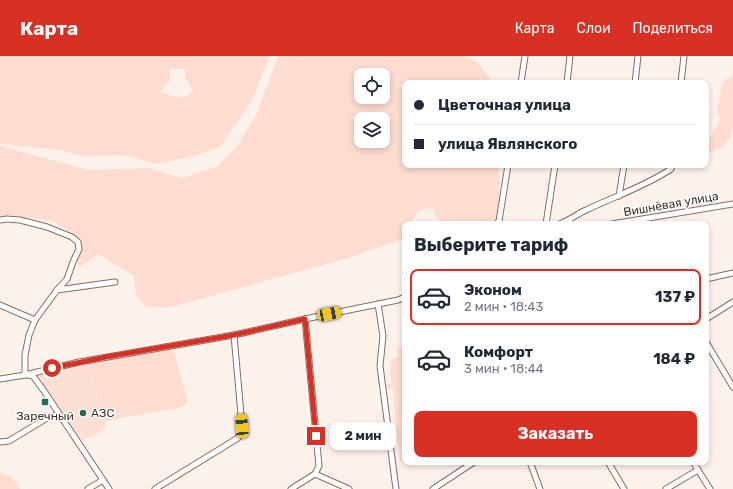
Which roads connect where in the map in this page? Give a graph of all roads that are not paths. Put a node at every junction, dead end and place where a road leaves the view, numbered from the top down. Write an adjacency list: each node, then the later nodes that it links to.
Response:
1 (525, 56): 5 (street)
2 (570, 56): 6 (street)
3 (638, 56): 7 (street)
4 (684, 56): 8 (street)
5 (521, 80)
6 (567, 80)
7 (635, 80)
8 (681, 80)
9 (508, 168): 16 (street)
10 (555, 168): 17 (street)
11 (624, 168): 13 (street)
12 (671, 168): 13 (street)
13 (620, 196): 18 (street)
14 (733, 204): 19 (street, Вишнёвая улица)
15 (0, 220): 23 (street)
16 (499, 221)
17 (546, 221)
18 (566, 221)
19 (630, 221)
20 (733, 273): 21 (street)
21 (709, 278)
22 (115, 282): 23 (street)
23 (57, 290): 30 (street)
24 (402, 298): 26 (street)
25 (733, 302): 28 (street)
26 (378, 304): 29 (street); 50 (street)
27 (0, 305): 30 (street)
28 (709, 317)
29 (305, 319): 31 (street); 43 (street)
30 (34, 320): 33 (street)
31 (234, 335): 33 (street); 47 (street)
32 (709, 347): 35 (street)
33 (25, 375): 34 (street); 36 (street)
34 (0, 379)
35 (733, 387)
36 (59, 414): 37 (street); 44 (street)
37 (0, 442)
38 (469, 465): 51 (street)
39 (531, 465): 52 (street)
40 (610, 465): 53 (street)
41 (695, 465): 42 (street)
42 (698, 470): 54 (street); 55 (street)
43 (315, 474): 48 (street); 49 (street)
44 (103, 480): 45 (street); 46 (street)
45 (88, 489)
46 (109, 489)
47 (155, 489)
48 (291, 489)
49 (349, 489)
50 (396, 489)
51 (433, 489)
52 (540, 489)
53 (624, 489)
54 (666, 489)
55 (710, 489)

